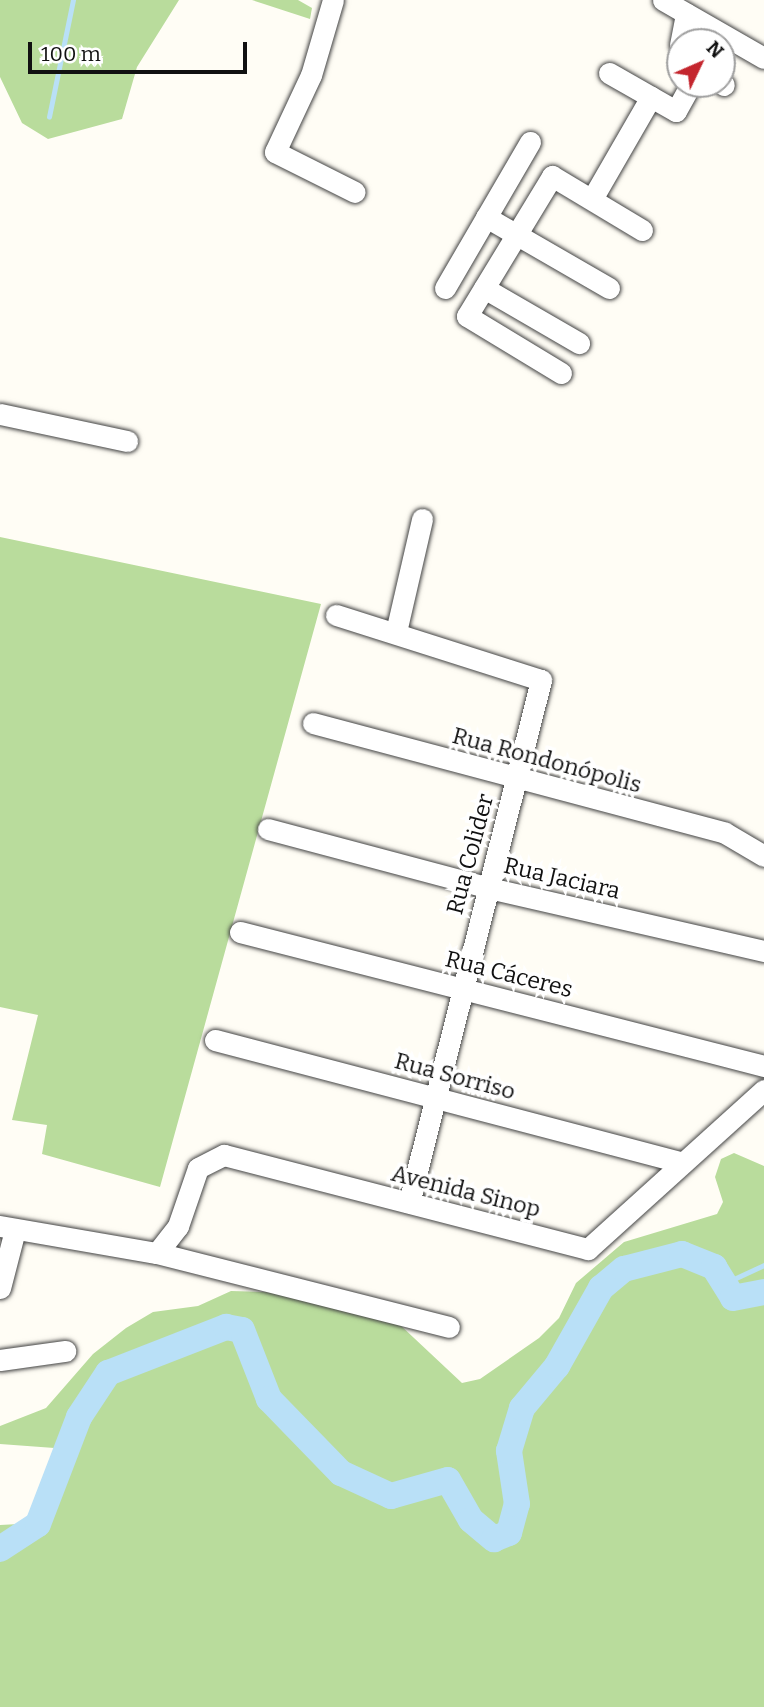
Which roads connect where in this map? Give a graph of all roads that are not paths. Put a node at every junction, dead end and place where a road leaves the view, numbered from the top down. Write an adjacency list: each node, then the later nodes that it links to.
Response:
1 (332, 0): 11 (street)
2 (663, 0): 3 (street)
3 (687, 13): 4 (street); 5 (street)
4 (684, 28)
5 (764, 58)
6 (609, 73): 9 (street)
7 (668, 98): 9 (street)
8 (672, 98): 9 (street)
9 (664, 104): 12 (street)
10 (530, 142): 13 (street)
11 (355, 192)
12 (592, 199): 14 (street); 15 (street)
13 (486, 217): 15 (street); 16 (street)
14 (642, 230)
15 (517, 234): 17 (street); 18 (street)
16 (445, 288)
17 (484, 288): 19 (street); 20 (street)
18 (609, 288)
19 (579, 344)
20 (561, 373)
21 (0, 414): 22 (street)
22 (127, 441)
23 (422, 519): 25 (street)
24 (336, 615): 25 (street)
25 (396, 632): 27 (street, Rua Colider)
26 (313, 723): 27 (street, Rua Rondonópolis)
27 (516, 780): 29 (street, Rua Rondonópolis); 30 (street, Rua Colider)
28 (268, 829): 30 (street, Rua Jaciara)
29 (764, 856)
30 (489, 888): 32 (street, Rua Jaciara); 33 (street, Rua Colider)
31 (240, 932): 33 (street, Rua Cáceres)
32 (764, 951)
33 (461, 989): 35 (street, Rua Cáceres); 37 (street, Rua Colider)
34 (215, 1040): 37 (street, Rua Sorriso)
35 (764, 1066)
36 (764, 1090): 38 (street, Avenida Sinop)
37 (433, 1098): 38 (street, Rua Sorriso); 39 (street, Rua Colider)
38 (681, 1162): 39 (street, Avenida Sinop)
39 (409, 1203): 41 (street, Avenida Sinop)
40 (8, 1228): 41 (street); 42 (street)
41 (157, 1253): 43 (street)
42 (0, 1288)
43 (449, 1327)
44 (65, 1352): 45 (street)
45 (0, 1360)

